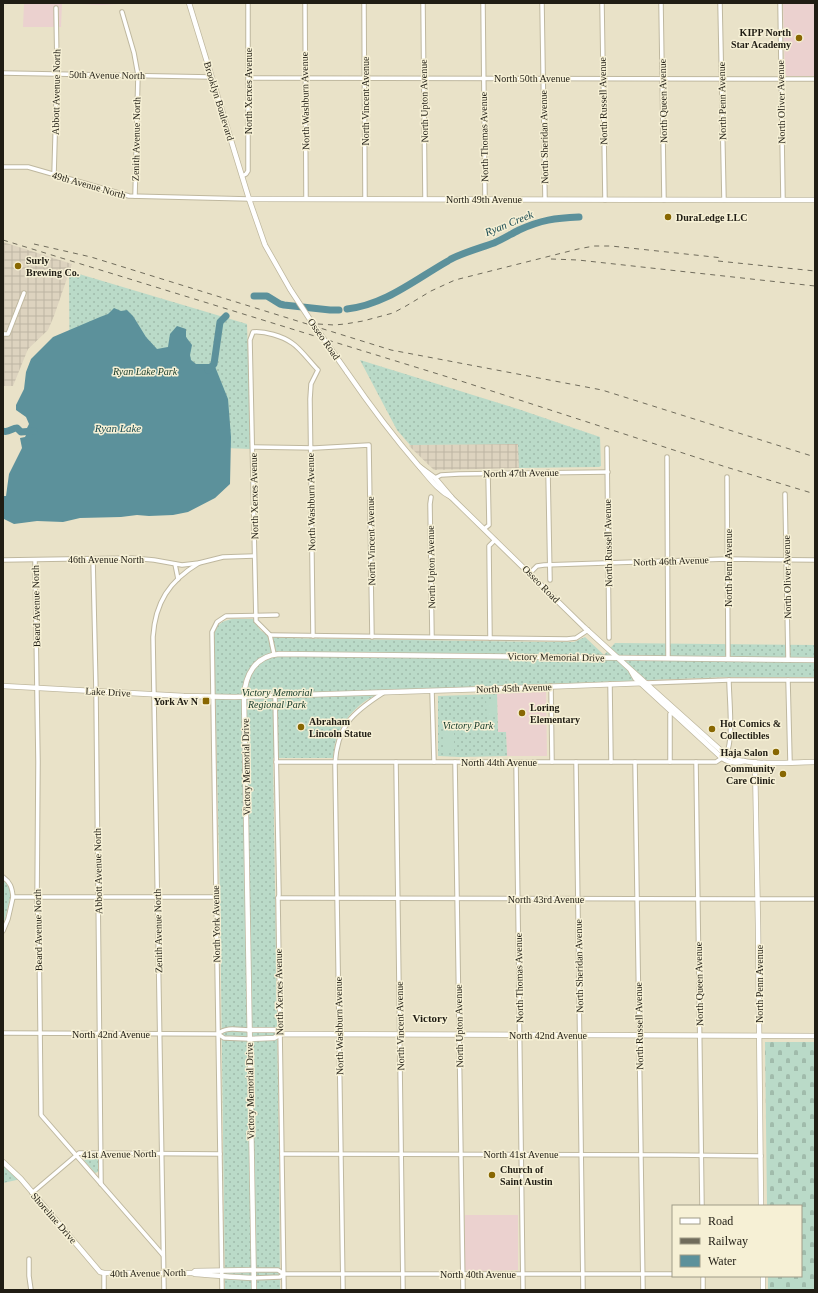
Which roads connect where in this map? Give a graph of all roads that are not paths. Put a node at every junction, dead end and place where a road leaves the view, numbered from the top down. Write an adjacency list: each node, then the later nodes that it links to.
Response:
1 (189, 3): 17 (street, Brooklyn Boulevard)
2 (248, 3): 19 (street, North Xerxes Avenue)
3 (304, 3): 20 (street, North Washburn Avenue)
4 (364, 3): 18 (street, North Vincent Avenue)
5 (423, 3): 21 (street, North Upton Avenue)
6 (483, 3): 22 (street, North Thomas Avenue)
7 (542, 3): 23 (street, North Sheridan Avenue)
8 (602, 3): 24 (street, North Russell Avenue)
9 (661, 3): 25 (street, North Queen Avenue)
10 (720, 3): 26 (street, North Penn Avenue)
11 (780, 3): 27 (street, North Oliver Avenue)
12 (56, 8): 15 (street, Abbott Avenue North)
13 (122, 12): 16 (street, Zenith Avenue North)
14 (3, 73): 15 (street, 50th Avenue North)
15 (56, 74): 16 (street, 50th Avenue North); 30 (street, Abbott Avenue North)
16 (138, 75): 17 (street, 50th Avenue North); 32 (street, Zenith Avenue North)
17 (211, 77): 31 (street, Brooklyn Boulevard)
18 (365, 77): 20 (street, North 50th Avenue); 21 (street, North 50th Avenue); 35 (street, North Vincent Avenue)
19 (249, 78): 20 (street, North 50th Avenue); 31 (street, North Xerxes Avenue)
20 (305, 78): 34 (street, North Washburn Avenue)
21 (424, 78): 22 (street, North 50th Avenue); 36 (street, North Upton Avenue)
22 (484, 78): 23 (street, North 50th Avenue); 37 (street, North Thomas Avenue)
23 (543, 78): 24 (street, North 50th Avenue); 38 (street, North Sheridan Avenue)
24 (603, 78): 25 (street, North 50th Avenue); 39 (street, North Russell Avenue)
25 (662, 78): 26 (street, North 50th Avenue); 40 (street, North Queen Avenue)
26 (722, 79): 27 (street, North 50th Avenue); 41 (street, North Penn Avenue)
27 (781, 79): 28 (street, North 50th Avenue); 42 (street, North Oliver Avenue)
28 (815, 79)
29 (3, 167): 30 (street, 49th Avenue North)
30 (54, 175): 32 (street, 49th Avenue North)
31 (242, 176): 33 (street, Brooklyn Boulevard)
32 (135, 196): 33 (street, 49th Avenue North)
33 (249, 199): 34 (street, North 49th Avenue); 51 (street, Osseo Road, bridge)
34 (306, 199): 35 (street, North 49th Avenue)
35 (365, 199): 36 (street, North 49th Avenue)
36 (425, 199): 37 (street, North 49th Avenue)
37 (485, 199): 38 (street, North 49th Avenue)
38 (545, 200): 39 (street, North 49th Avenue)
39 (604, 200): 40 (street, North 49th Avenue)
40 (664, 200): 41 (street, North 49th Avenue)
41 (724, 200): 42 (street, North 49th Avenue)
42 (783, 200): 43 (street, North 49th Avenue)
43 (815, 200)
44 (24, 293): 46 (street)
45 (253, 332): 47 (street, North Xerxes Avenue); 48 (street, North Washburn Avenue)
46 (5, 334)
47 (253, 447): 48 (street); 62 (street, North Xerxes Avenue)
48 (310, 448): 81 (street, North Washburn Avenue); 82 (street, North Vincent Avenue)
49 (607, 448): 53 (street, North Russell Avenue)
50 (667, 457): 69 (street)
51 (420, 467): 56 (street, Osseo Road); 59 (street, Osseo Road)
52 (548, 472): 53 (street, North 47th Avenue); 54 (street, North 47th Avenue); 73 (street)
53 (608, 472): 71 (street, North Russell Avenue)
54 (488, 473): 56 (street, North 47th Avenue); 60 (street)
55 (727, 477): 64 (street, North Penn Avenue)
56 (435, 478): 59 (street, Osseo Road)
57 (785, 494): 67 (street, North Oliver Avenue)
58 (431, 497): 83 (street, North Upton Avenue)
59 (452, 498): 60 (street, Osseo Road)
60 (484, 529): 61 (street, Osseo Road)
61 (495, 540): 74 (street, Osseo Road); 84 (street)
62 (254, 556): 70 (street, 46th Avenue North); 77 (street, North Xerxes Avenue)
63 (93, 559): 66 (street, 46th Avenue North); 72 (street, 46th Avenue North); 102 (street, Abbott Avenue North)
64 (727, 559): 67 (street, North 46th Avenue); 69 (street, North 46th Avenue); 89 (street, North Penn Avenue)
65 (3, 560): 66 (street, 46th Avenue North)
66 (35, 560): 101 (street, Beard Avenue North)
67 (787, 560): 68 (street, North 46th Avenue); 90 (street, North Oliver Avenue)
68 (815, 560)
69 (668, 561): 71 (street, North 46th Avenue); 88 (street)
70 (198, 563): 72 (street, 46th Avenue North); 75 (street, Zenith Avenue North)
71 (609, 563): 73 (street, North 46th Avenue); 85 (street, North Russell Avenue)
72 (175, 564): 75 (street)
73 (550, 564): 74 (street, North 46th Avenue); 76 (street)
74 (530, 573): 79 (street, Osseo Road)
75 (178, 578): 105 (street, Zenith Avenue North)
76 (550, 580)
77 (256, 615): 78 (street, North York Avenue); 80 (street, North Xerxes Avenue); 107 (street, North York Avenue)
78 (277, 615)
79 (588, 630): 84 (street, Victory Memorial Drive); 87 (street, Osseo Road)
80 (270, 635): 81 (street, Victory Memorial Drive); 86 (street)
81 (313, 636): 82 (street, Victory Memorial Drive)
82 (372, 637): 83 (street, Victory Memorial Drive)
83 (432, 638): 84 (street, Victory Memorial Drive)
84 (490, 638)
85 (609, 638)
86 (274, 654): 87 (street, Victory Memorial Drive); 108 (street, Victory Memorial Drive)
87 (618, 658): 88 (street, Victory Memorial Drive); 92 (street, Osseo Road)
88 (668, 658): 89 (street, Victory Memorial Drive)
89 (728, 659): 90 (street, Victory Memorial Drive)
90 (788, 659): 91 (street, Victory Memorial Drive)
91 (815, 660)
92 (630, 670): 96 (street, Osseo Road); 97 (street, Osseo Road)
93 (729, 680): 94 (street, North 45th Avenue); 97 (street, North 45th Avenue); 110 (street)
94 (788, 680): 95 (street, North 45th Avenue); 124 (street)
95 (815, 680)
96 (640, 683): 97 (street, North 45th Avenue); 98 (street, North 45th Avenue); 109 (street, Osseo Road)
97 (646, 683): 110 (street, Osseo Road)
98 (610, 684): 100 (street, North 45th Avenue); 119 (street)
99 (3, 686): 101 (street, Lake Drive)
100 (551, 686): 103 (street, North 45th Avenue); 117 (street)
101 (37, 688): 102 (street, Lake Drive); 128 (street, Beard Avenue North)
102 (96, 691): 105 (street, Lake Drive); 129 (street, Abbott Avenue North)
103 (432, 691): 104 (street, North 45th Avenue); 114 (street)
104 (384, 692): 106 (street, North 45th Avenue); 112 (street, North Washburn Avenue)
105 (155, 694): 107 (street, Lake Drive); 130 (street, Zenith Avenue North)
106 (275, 695): 108 (street, North 45th Avenue); 111 (street, North Xerxes Avenue)
107 (213, 696): 108 (street, North 45th Avenue); 131 (street, North York Avenue)
108 (244, 696): 143 (street, Victory Memorial Drive)
109 (672, 712): 110 (street, Osseo Road); 121 (street)
110 (724, 756): 122 (street, North 44th Avenue); 123 (street, Osseo Road)
111 (276, 762): 112 (street, North 44th Avenue); 132 (street, North Xerxes Avenue)
112 (336, 762): 113 (street, North 44th Avenue); 133 (street, North Washburn Avenue)
113 (396, 762): 114 (street, North 44th Avenue); 134 (street, North Vincent Avenue)
114 (434, 762): 115 (street, North 44th Avenue)
115 (455, 762): 116 (street, North 44th Avenue); 135 (street, North Upton Avenue)
116 (516, 762): 117 (street, North 44th Avenue); 138 (street, North Thomas Avenue)
117 (552, 762): 118 (street, North 44th Avenue)
118 (576, 762): 119 (street, North 44th Avenue); 139 (street, North Sheridan Avenue)
119 (611, 762): 120 (street, North 44th Avenue)
120 (635, 762): 121 (street, North 44th Avenue); 136 (street, North Russell Avenue)
121 (670, 762): 122 (street, North 44th Avenue)
122 (696, 762): 140 (street, North Queen Avenue)
123 (755, 762): 124 (street); 137 (street, North Penn Avenue)
124 (790, 762): 125 (street)
125 (815, 762)
126 (3, 877): 127 (street)
127 (12, 896): 128 (street); 142 (street)
128 (37, 897): 129 (street); 145 (street, Beard Avenue North)
129 (98, 897): 130 (street); 146 (street, Abbott Avenue North)
130 (158, 897): 131 (street); 147 (street, Zenith Avenue North)
131 (216, 897): 148 (street, North York Avenue)
132 (278, 898): 133 (street, North 43rd Avenue); 149 (street, North Xerxes Avenue)
133 (337, 898): 134 (street, North 43rd Avenue); 150 (street, North Washburn Avenue)
134 (398, 898): 135 (street, North 43rd Avenue); 151 (street, North Vincent Avenue)
135 (457, 898): 138 (street, North 43rd Avenue); 152 (street, North Upton Avenue)
136 (637, 898): 139 (street, North 43rd Avenue); 140 (street, North 43rd Avenue); 155 (street, North Russell Avenue)
137 (758, 898): 140 (street, North 43rd Avenue); 141 (street, North 43rd Avenue); 157 (street, North Penn Avenue)
138 (518, 899): 139 (street, North 43rd Avenue); 153 (street, North Thomas Avenue)
139 (578, 899): 154 (street, North Sheridan Avenue)
140 (698, 899): 156 (street, North Queen Avenue)
141 (815, 899)
142 (3, 931)
143 (249, 1030): 148 (street, North 42nd Avenue); 149 (street, North 42nd Avenue); 159 (street, Victory Memorial Drive)
144 (3, 1033): 145 (street, North 42nd Avenue)
145 (40, 1033): 146 (street, North 42nd Avenue); 170 (street, Beard Avenue North)
146 (100, 1033): 147 (street, North 42nd Avenue); 160 (street, Abbott Avenue North)
147 (160, 1034): 148 (street, North 42nd Avenue); 161 (street, Zenith Avenue North)
148 (218, 1034): 159 (street, North 42nd Avenue); 162 (street, North York Avenue)
149 (281, 1034): 150 (street, North 42nd Avenue); 159 (street, North 42nd Avenue); 163 (street, North Xerxes Avenue)
150 (339, 1034): 151 (street, North 42nd Avenue); 164 (street, North Washburn Avenue)
151 (400, 1035): 152 (street, North 42nd Avenue); 165 (street, North Vincent Avenue)
152 (459, 1035): 153 (street, North 42nd Avenue); 166 (street, North Upton Avenue)
153 (520, 1035): 154 (street, North 42nd Avenue); 167 (street, North Thomas Avenue)
154 (580, 1035): 155 (street, North 42nd Avenue); 168 (street, North Sheridan Avenue)
155 (639, 1035): 156 (street, North 42nd Avenue); 169 (street, North Russell Avenue)
156 (699, 1035): 157 (street, North 42nd Avenue); 171 (street, North Queen Avenue)
157 (759, 1035): 158 (street, North 42nd Avenue); 172 (street, North Penn Avenue)
158 (815, 1036)
159 (249, 1039): 181 (street, Victory Memorial Drive)
160 (100, 1153): 161 (street, 41st Avenue North); 170 (street, 41st Avenue North); 174 (street, Abbott Avenue North)
161 (162, 1154): 162 (street, 41st Avenue North); 178 (street, Zenith Avenue North)
162 (220, 1154): 180 (street, North York Avenue)
163 (282, 1154): 164 (street, North 41st Avenue); 185 (street, North Xerxes Avenue)
164 (341, 1154): 165 (street, North 41st Avenue); 186 (street, North Washburn Avenue)
165 (402, 1154): 166 (street, North 41st Avenue); 187 (street, North Vincent Avenue)
166 (462, 1154): 167 (street, North 41st Avenue); 188 (street, North Upton Avenue)
167 (521, 1154): 168 (street, North 41st Avenue); 189 (street, North Thomas Avenue)
168 (581, 1154): 169 (street, North 41st Avenue); 190 (street, North Sheridan Avenue)
169 (641, 1155): 171 (street, North 41st Avenue); 191 (street, North Russell Avenue)
170 (76, 1156): 174 (street, Beard Avenue North); 175 (street, 41st Avenue North)
171 (701, 1156): 172 (street, North 41st Avenue); 176 (street, North Queen Avenue)
172 (761, 1156): 177 (street, North Penn Avenue)
173 (3, 1162): 175 (street, Shoreline Drive)
174 (101, 1184): 178 (street, Beard Avenue North)
175 (32, 1193): 182 (street, Shoreline Drive)
176 (702, 1205)
177 (762, 1205)
178 (163, 1255): 183 (street, Zenith Avenue North)
179 (29, 1259): 197 (street)
180 (222, 1270): 181 (street, North 40th Avenue); 184 (street, North 40th Avenue); 193 (street, North York Avenue)
181 (254, 1270): 185 (street, North 40th Avenue); 196 (street, Victory Memorial Drive)
182 (104, 1273): 183 (street, 40th Avenue North); 198 (street)
183 (164, 1273): 184 (street, 40th Avenue North); 199 (street, Zenith Avenue North)
184 (193, 1273): 193 (street, North 40th Avenue)
185 (284, 1274): 186 (street, North 40th Avenue); 196 (street, North 40th Avenue); 202 (street, North Xerxes Avenue)
186 (343, 1274): 187 (street, North 40th Avenue); 203 (street, North Washburn Avenue)
187 (403, 1274): 188 (street, North 40th Avenue); 204 (street, North Vincent Avenue)
188 (463, 1274): 189 (street, North 40th Avenue); 205 (street, North Upton Avenue)
189 (523, 1274): 190 (street, North 40th Avenue); 206 (street, North Thomas Avenue)
190 (583, 1274): 191 (street, North 40th Avenue); 207 (street, North Sheridan Avenue)
191 (643, 1274): 192 (street, North 40th Avenue); 208 (street, North Russell Avenue)
192 (672, 1274)
193 (222, 1277): 196 (street, North 40th Avenue); 200 (street, North York Avenue)
194 (703, 1277): 209 (street)
195 (762, 1277): 210 (street)
196 (254, 1278): 201 (street, Victory Memorial Drive)
197 (31, 1290)
198 (104, 1290)
199 (164, 1290)
200 (222, 1290)
201 (254, 1290)
202 (284, 1290)
203 (343, 1290)
204 (403, 1290)
205 (463, 1290)
206 (523, 1290)
207 (583, 1290)
208 (643, 1290)
209 (703, 1290)
210 (763, 1290)

